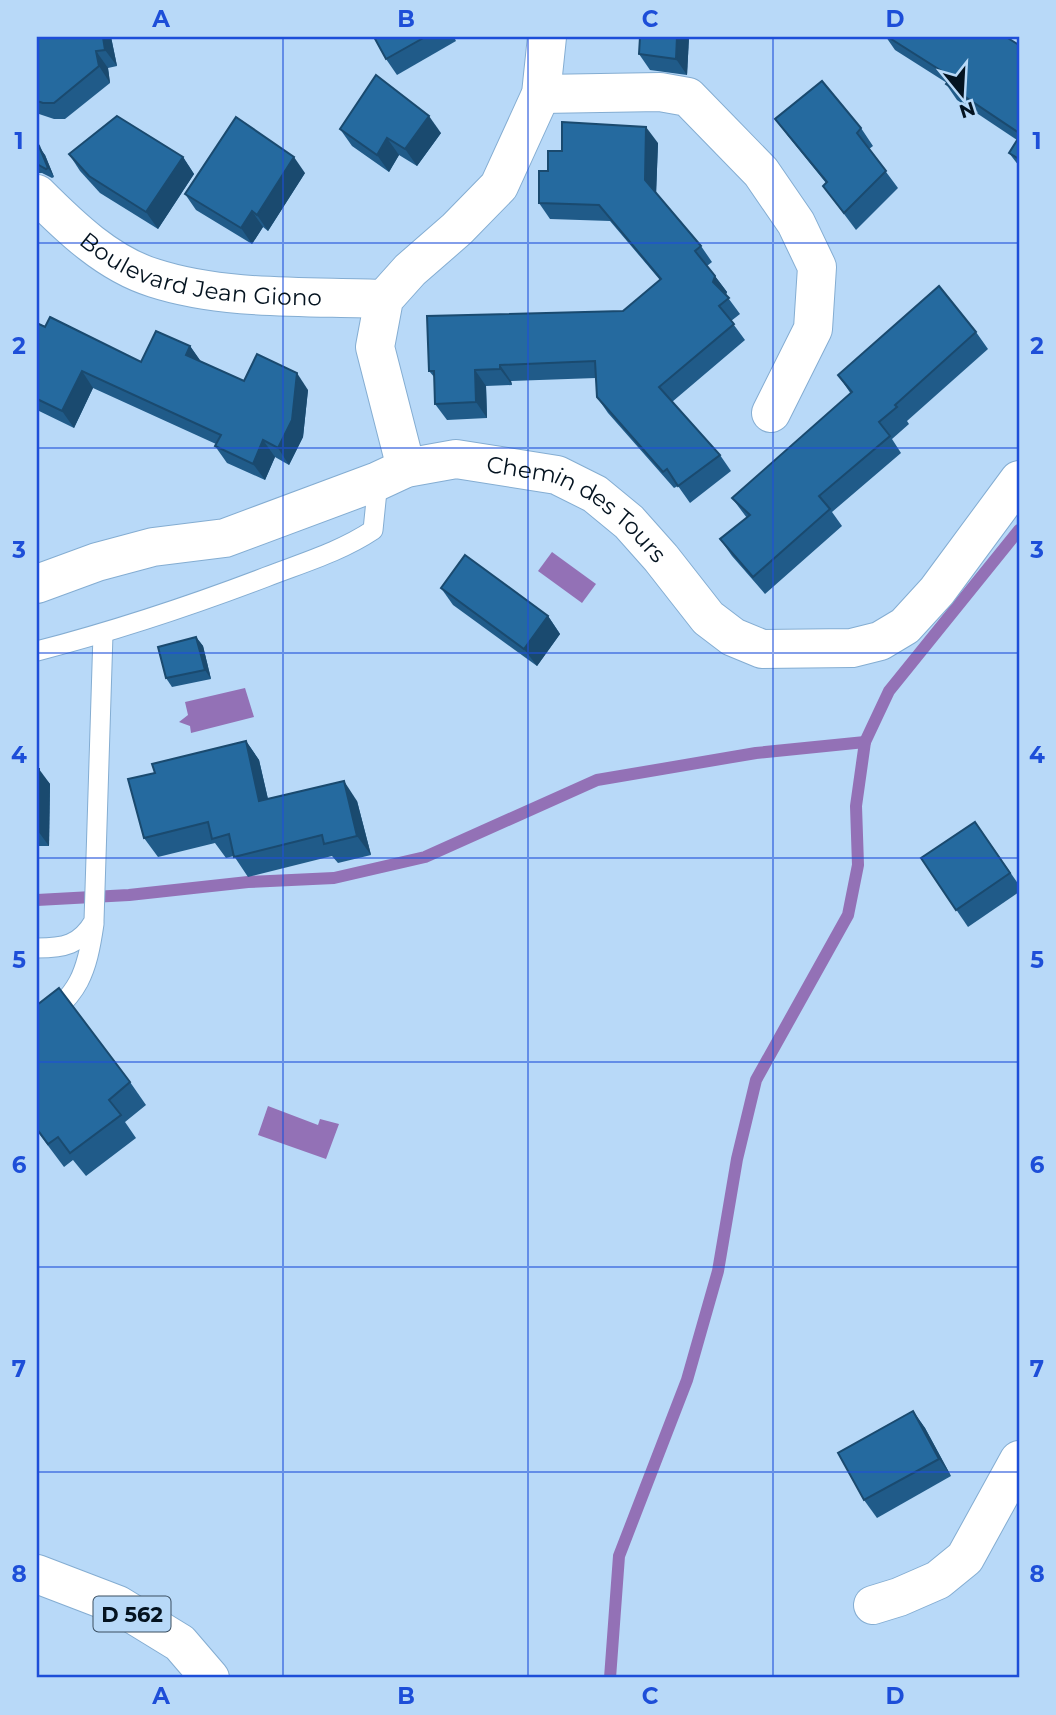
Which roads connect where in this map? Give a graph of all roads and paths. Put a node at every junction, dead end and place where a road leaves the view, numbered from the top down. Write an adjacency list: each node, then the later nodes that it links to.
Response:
1 (547, 37): 2 (street)
2 (541, 94): 4 (street); 5 (street)
3 (37, 194): 4 (street, Boulevard Jean Giono)
4 (384, 299): 6 (street)
5 (771, 413)
6 (392, 474): 7 (street, Chemin des Tours); 8 (street, Chemin des Tours); 9 (lane)
7 (1019, 480)
8 (37, 584)
9 (103, 634): 10 (lane); 11 (lane)
10 (37, 651)
11 (94, 920): 12 (lane); 13 (lane)
12 (37, 948)
13 (37, 1024)
14 (1019, 1460): 16 (street)
15 (37, 1574): 17 (street, D 562)
16 (873, 1605)
17 (210, 1678)

